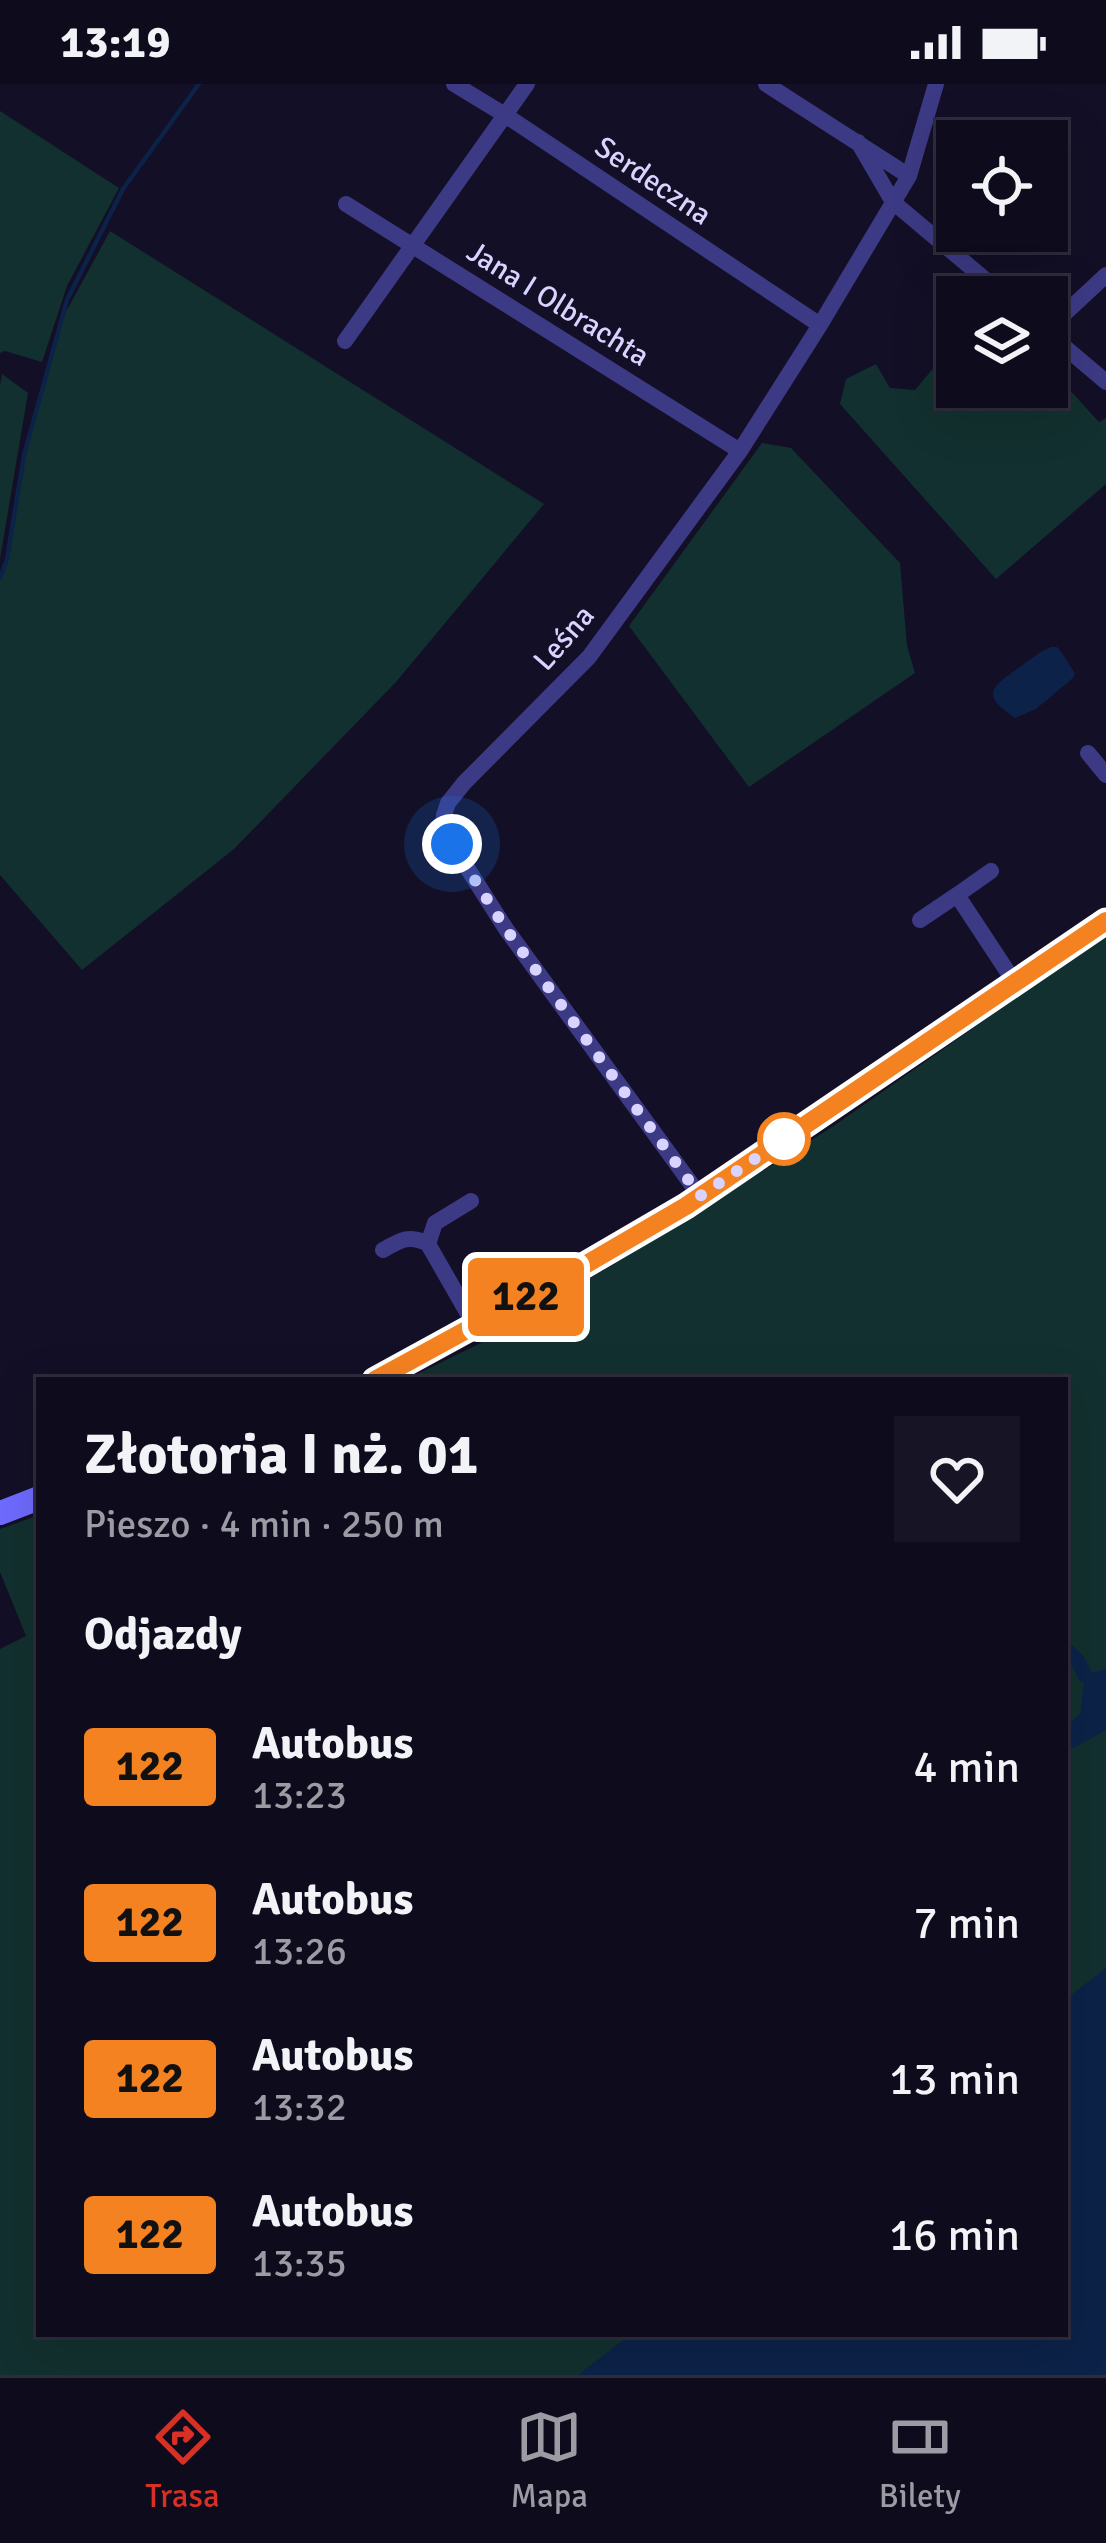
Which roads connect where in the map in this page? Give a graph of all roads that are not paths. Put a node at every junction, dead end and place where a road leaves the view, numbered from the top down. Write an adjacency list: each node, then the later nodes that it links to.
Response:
1 (454, 84): 5 (street, Serdeczna)
2 (527, 84): 5 (street)
3 (766, 84): 6 (street)
4 (936, 84): 7 (street, Leśna)
5 (506, 115): 10 (street); 14 (street, Serdeczna)
6 (858, 142): 7 (street); 8 (street)
7 (908, 176): 8 (street, Leśna)
8 (893, 202): 12 (street); 14 (street, Leśna)
9 (346, 204): 10 (street, Jana I Olbrachta)
10 (412, 244): 15 (street); 18 (street, Jana I Olbrachta)
11 (1106, 275): 13 (street)
12 (981, 276)
13 (1068, 311)
14 (820, 325): 18 (street, Leśna)
15 (345, 341)
16 (1068, 349): 17 (street)
17 (1106, 382)
18 (740, 451): 26 (street, Leśna)
19 (1088, 753): 20 (street)
20 (1106, 775)
21 (991, 871): 22 (street)
22 (957, 895): 23 (street); 25 (street)
23 (920, 920)
24 (1106, 921): 25 (main road)
25 (1015, 983): 26 (main road)
26 (700, 1196): 30 (main road)
27 (470, 1201): 28 (street)
28 (428, 1244): 29 (street); 30 (street)
29 (382, 1250)
30 (476, 1326): 31 (main road)
31 (380, 1377)
32 (36, 1499): 33 (main road)
33 (0, 1513)

